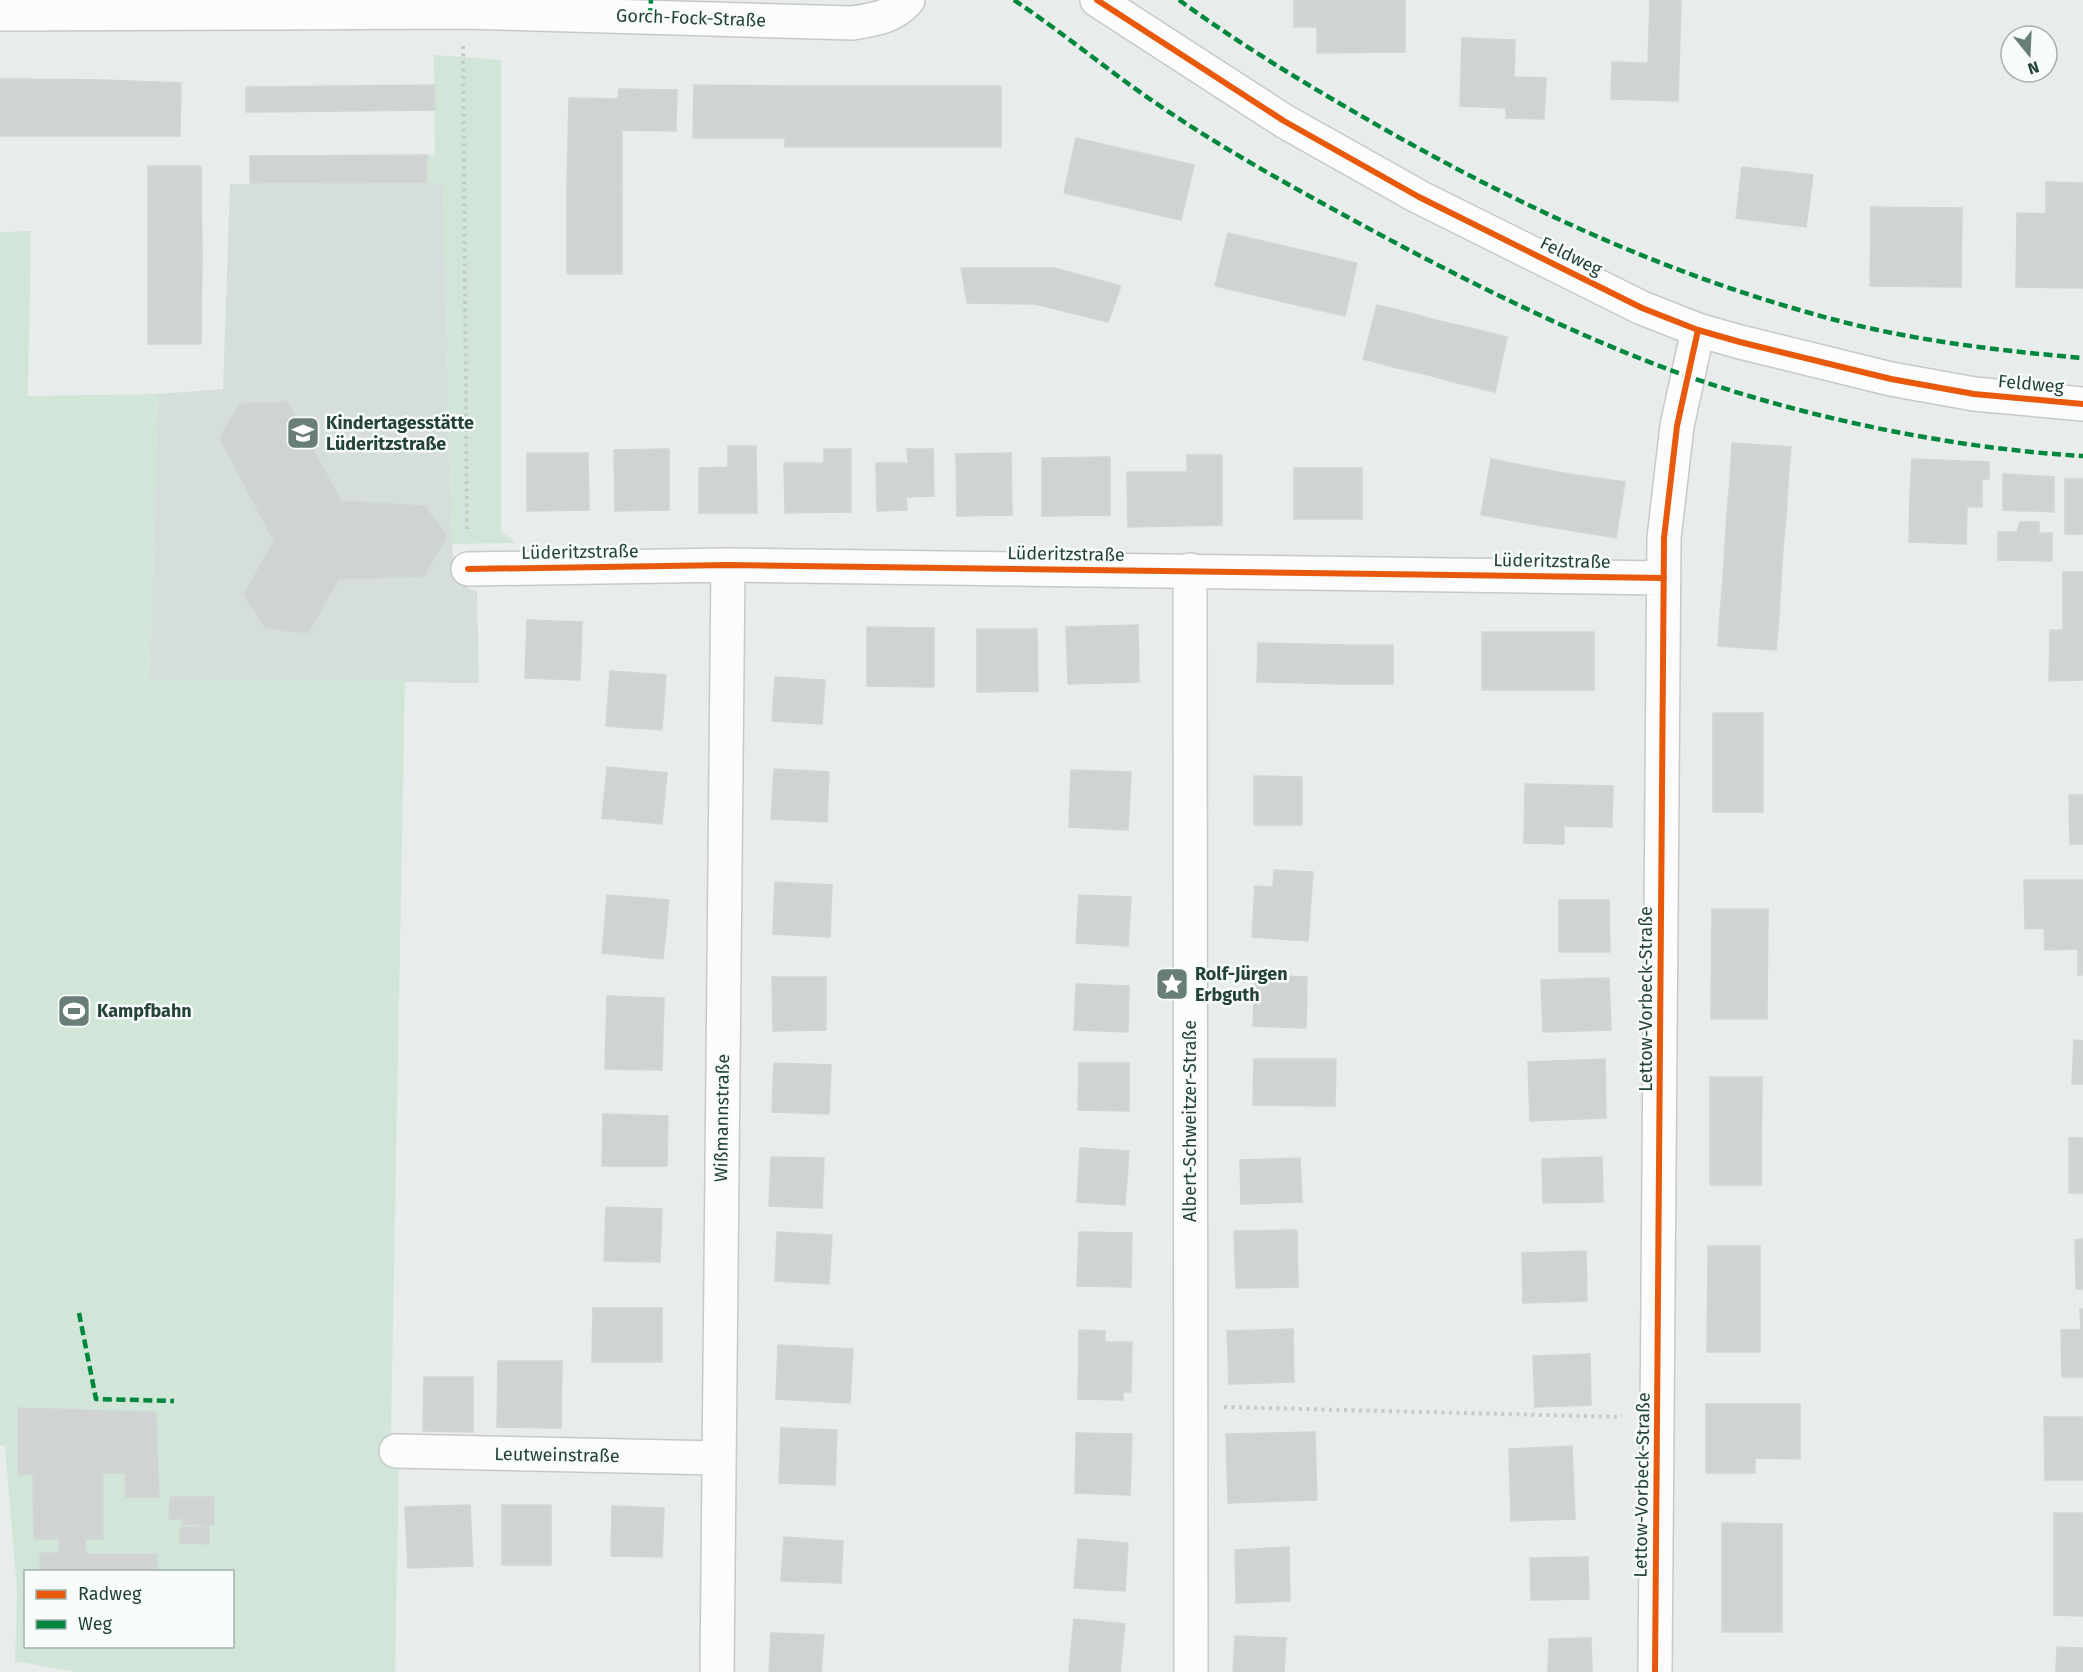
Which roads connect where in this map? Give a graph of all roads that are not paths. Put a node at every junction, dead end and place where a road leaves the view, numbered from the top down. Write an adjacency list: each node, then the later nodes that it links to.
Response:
1 (908, 0): 3 (street, Gorch-Fock-Straße)
2 (1097, 0): 4 (street, Feldweg)
3 (0, 14)
4 (1698, 330): 5 (street, Feldweg); 9 (street, Lettow-Vorbeck-Straße)
5 (2083, 404)
6 (728, 565): 7 (street, Lüderitzstraße); 8 (street, Lüderitzstraße); 11 (street, Wißmannstraße)
7 (468, 569)
8 (1190, 570): 9 (street, Lüderitzstraße); 13 (street, Albert-Schweitzer-Straße)
9 (1664, 578): 14 (street, Lettow-Vorbeck-Straße)
10 (396, 1451): 11 (street, Leutweinstraße)
11 (718, 1458): 12 (street, Wißmannstraße)
12 (717, 1672)
13 (1191, 1672)
14 (1655, 1672)

